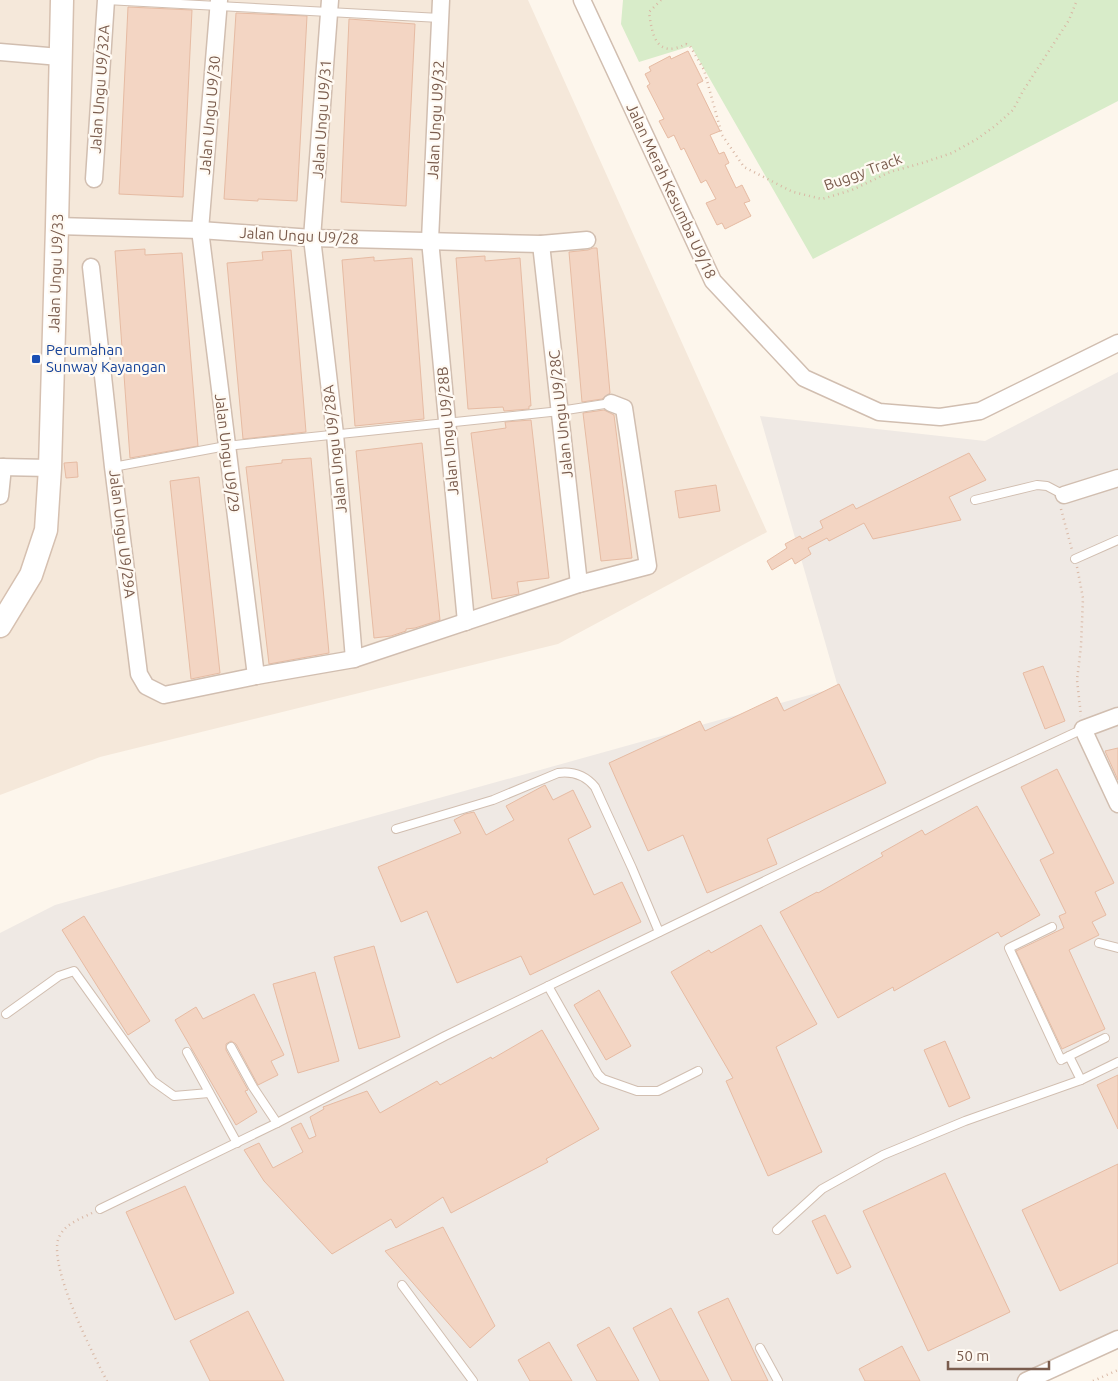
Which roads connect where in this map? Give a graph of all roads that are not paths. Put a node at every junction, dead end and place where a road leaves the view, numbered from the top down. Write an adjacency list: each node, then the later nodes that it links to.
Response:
1 (62, 0): 9 (street, Jalan Ungu U9/33)
2 (106, 0): 5 (lane); 10 (street, Jalan Ungu U9/32A)
3 (441, 0): 7 (street, Jalan Ungu U9/32)
4 (582, 0): 18 (street, Jalan Merah Kesumba U9/18)
5 (219, 4): 6 (lane); 12 (street, Jalan Ungu U9/30)
6 (330, 6): 7 (lane); 13 (street, Jalan Ungu U9/31)
7 (440, 18): 14 (street, Jalan Ungu U9/32)
8 (0, 52): 9 (street)
9 (60, 57): 11 (street, Jalan Ungu U9/33)
10 (94, 179)
11 (57, 226): 12 (street, Jalan Ungu U9/28); 26 (street, Jalan Ungu U9/33)
12 (200, 230): 13 (street, Jalan Ungu U9/28); 23 (street, Jalan Ungu U9/29)
13 (312, 238): 14 (street, Jalan Ungu U9/28); 22 (street, Jalan Ungu U9/28A)
14 (430, 240): 16 (street, Jalan Ungu U9/28); 21 (street, Jalan Ungu U9/28B)
15 (587, 240): 16 (street, Jalan Ungu U9/28)
16 (541, 244): 20 (street, Jalan Ungu U9/28C)
17 (91, 267): 25 (street, Jalan Ungu U9/29A)
18 (1118, 343)
19 (611, 403): 20 (lane); 33 (street, Jalan Ungu U9/29A)
20 (560, 411): 21 (lane); 33 (street, Jalan Ungu U9/28C)
21 (447, 422): 22 (lane); 34 (street, Jalan Ungu U9/28B)
22 (335, 434): 23 (lane); 36 (street, Jalan Ungu U9/28A)
23 (226, 446): 25 (lane); 37 (street, Jalan Ungu U9/29)
24 (2, 467): 26 (street); 29 (street)
25 (113, 467): 37 (street, Jalan Ungu U9/29A)
26 (50, 468): 35 (street, Jalan Ungu U9/33)
27 (1118, 478): 28 (street)
28 (1064, 495): 30 (lane)
29 (0, 496)
30 (975, 500)
31 (1118, 540): 32 (lane)
32 (1075, 559)
33 (579, 584): 34 (street, Jalan Ungu U9/29A)
34 (466, 622): 36 (street, Jalan Ungu U9/29A)
35 (0, 626)
36 (354, 659): 37 (street, Jalan Ungu U9/29A)
37 (256, 676)
38 (1118, 716): 39 (street)
39 (1082, 729): 40 (street); 43 (lane)
40 (1118, 804)
41 (396, 828): 43 (lane)
42 (1052, 927): 51 (lane)
43 (659, 932): 46 (lane)
44 (1099, 943): 45 (lane)
45 (1118, 948)
46 (548, 986): 53 (lane); 56 (lane)
47 (6, 1014): 55 (lane)
48 (1106, 1038): 51 (lane)
49 (231, 1047): 56 (lane)
50 (187, 1052): 55 (lane)
51 (1069, 1056): 54 (lane)
52 (1118, 1062): 54 (lane)
53 (698, 1072)
54 (1081, 1080): 59 (lane)
55 (209, 1093): 57 (lane)
56 (277, 1123): 57 (lane)
57 (237, 1143): 58 (lane)
58 (100, 1210)
59 (777, 1230)
60 (402, 1285): 63 (lane)
61 (1118, 1339): 65 (street)
62 (760, 1348): 64 (lane)
63 (473, 1381)
64 (778, 1381)
65 (1026, 1381)

